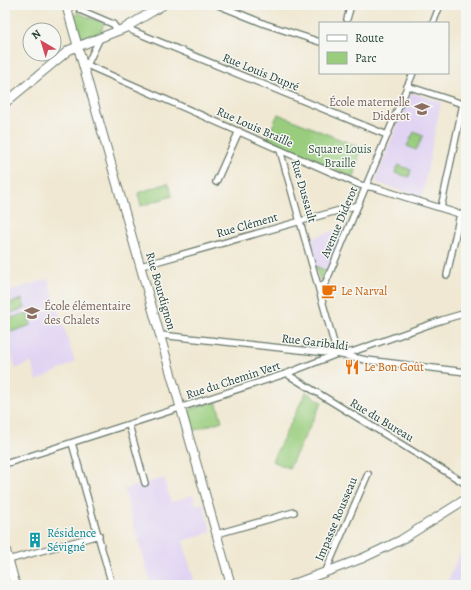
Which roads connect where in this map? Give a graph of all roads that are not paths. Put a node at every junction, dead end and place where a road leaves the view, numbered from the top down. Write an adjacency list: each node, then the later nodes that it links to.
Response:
1 (66, 5): 13 (street, Rue Bourdignon)
2 (163, 5): 9 (street)
3 (218, 5): 12 (street)
4 (351, 5): 7 (street)
5 (440, 5): 8 (street)
6 (80, 10): 10 (street)
7 (347, 19)
8 (433, 22)
9 (128, 27): 10 (street); 20 (street, Rue Louis Dupré)
10 (118, 31): 11 (street)
11 (100, 38): 13 (street); 14 (street)
12 (319, 42)
13 (77, 47): 14 (street, Rue Bourdignon); 17 (street)
14 (85, 66): 19 (street, Rue Louis Braille); 28 (street, Rue Bourdignon)
15 (412, 74): 16 (street, Avenue Diderot)
16 (407, 86): 18 (street); 20 (street, Avenue Diderot)
17 (5, 103)
18 (465, 105): 25 (street)
19 (239, 131): 21 (street, Rue Louis Braille); 22 (street)
20 (387, 135): 23 (street, Avenue Diderot)
21 (280, 150): 23 (street, Rue Louis Braille); 27 (street, Rue Dussault)
22 (216, 182)
23 (366, 186): 24 (street, Avenue Diderot); 25 (street, Rue Louis Braille)
24 (358, 205): 27 (street, Rue Clément); 30 (street, Avenue Diderot)
25 (441, 208): 26 (street, Rue Louis Braille)
26 (463, 215): 29 (street)
27 (300, 222): 28 (street, Rue Clément); 30 (street, Rue Dussault)
28 (141, 266): 32 (street, Rue Bourdignon)
29 (447, 275)
30 (319, 289): 33 (street, Rue Dussault)
31 (466, 313): 33 (street, Rue du Chemin Vert)
32 (160, 335): 33 (street, Rue Garibaldi); 36 (street, Rue Bourdignon)
33 (338, 354): 34 (street, Rue Garibaldi); 35 (street, Rue du Chemin Vert)
34 (466, 372)
35 (288, 373): 36 (street, Rue du Chemin Vert); 42 (street, Rue du Bureau)
36 (181, 408): 37 (street, Rue du Chemin Vert); 45 (street, Rue Bourdignon)
37 (128, 425): 38 (street, Rue du Chemin Vert); 41 (street)
38 (72, 443): 39 (street, Rue du Chemin Vert); 46 (street)
39 (5, 464)
40 (368, 474): 49 (street, Impasse Rousseau)
41 (145, 483)
42 (466, 484)
43 (466, 499): 49 (street)
44 (294, 512): 45 (street)
45 (216, 534): 52 (street, Rue Bourdignon)
46 (99, 535): 48 (street); 51 (street)
47 (5, 549): 48 (main road)
48 (8, 560): 50 (main road)
49 (325, 574): 53 (street)
50 (15, 585)
51 (112, 585)
52 (231, 585)
53 (291, 585)

